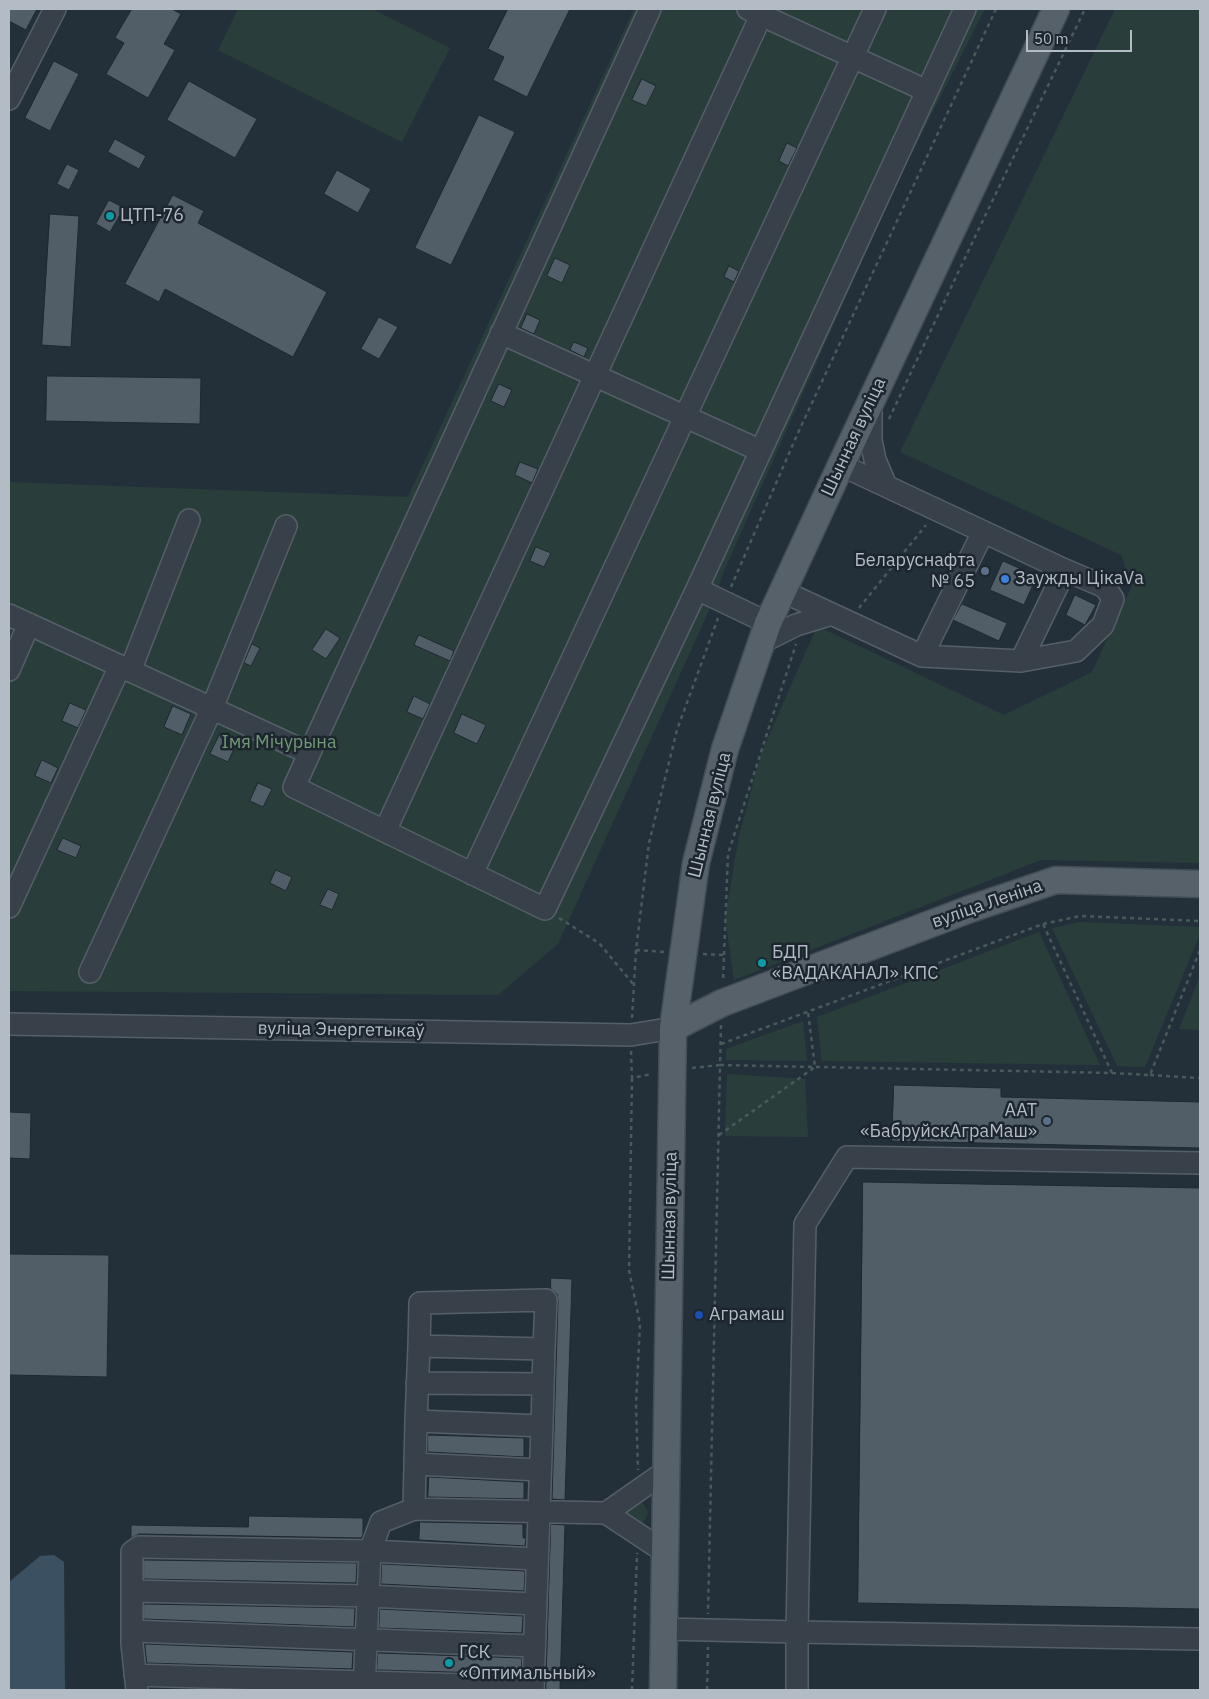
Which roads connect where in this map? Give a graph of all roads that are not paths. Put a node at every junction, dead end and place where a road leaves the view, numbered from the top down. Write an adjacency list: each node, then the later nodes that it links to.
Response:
1 (55, 9): 9 (street)
2 (650, 9): 10 (street)
3 (875, 9): 7 (street)
4 (965, 9): 8 (street)
5 (1056, 9): 12 (main road, Шынная вуліца)
6 (757, 11): 7 (street); 11 (street)
7 (852, 57): 8 (street); 13 (street)
8 (927, 91): 14 (street)
9 (9, 99)
10 (501, 333): 11 (street); 32 (street)
11 (595, 375): 13 (street); 33 (street)
12 (871, 401): 15 (main road, Шынная вуліца); 16 (street)
13 (685, 416): 14 (street); 34 (street)
14 (761, 451): 21 (street)
15 (841, 465): 16 (street); 22 (main road, Шынная вуліца)
16 (886, 486): 19 (street)
17 (189, 520): 29 (street)
18 (286, 526): 31 (street)
19 (983, 532): 20 (street); 27 (street)
20 (1065, 570): 28 (street); 28 (street)
21 (697, 589): 26 (street); 34 (street)
22 (782, 591): 24 (street); 26 (main road, Шынная вуліца)
23 (9, 615): 25 (street)
24 (840, 618): 26 (street); 27 (street)
25 (29, 624): 29 (street); 30 (street)
26 (765, 633): 39 (main road, Шынная вуліца)
27 (922, 656): 28 (street)
28 (1021, 661)
29 (125, 668): 31 (street); 36 (street)
30 (9, 670)
31 (212, 708): 32 (street); 37 (street)
32 (309, 753): 33 (street)
33 (385, 831): 34 (street)
34 (472, 874)
35 (1200, 884): 39 (main road, вуліца Леніна)
36 (9, 907)
37 (90, 972)
38 (9, 1024): 39 (street, вуліца Энергетыкаў)
39 (673, 1028): 49 (main road, Шынная вуліца)
40 (1200, 1163): 61 (street)
41 (419, 1346): 42 (street); 42 (street); 43 (street)
42 (544, 1350): 44 (street)
43 (417, 1382): 44 (street); 45 (street)
44 (543, 1384): 46 (street)
45 (416, 1421): 46 (street); 47 (street)
46 (542, 1426): 48 (street)
47 (415, 1464): 48 (street); 50 (street)
48 (540, 1470): 51 (street)
49 (666, 1471): 52 (street); 54 (main road, Шынная вуліца)
50 (414, 1509): 51 (street); 53 (street)
51 (538, 1512): 52 (street); 55 (street)
52 (606, 1513): 54 (street)
53 (370, 1551): 55 (street); 56 (street); 57 (street)
54 (665, 1552): 59 (main road, Шынная вуліца)
55 (537, 1559): 58 (street)
56 (132, 1591): 57 (street); 60 (street)
57 (368, 1596): 58 (street); 62 (street)
58 (535, 1604): 64 (street)
59 (664, 1630): 61 (street); 68 (main road, Шынная вуліца)
60 (132, 1631): 62 (street); 65 (street)
61 (797, 1632): 63 (street); 69 (street)
62 (366, 1639): 64 (street); 66 (street)
63 (1200, 1639)
64 (534, 1646): 67 (street)
65 (136, 1683): 66 (street)
66 (364, 1687): 67 (street)
67 (533, 1689)
68 (663, 1690)
69 (797, 1690)

